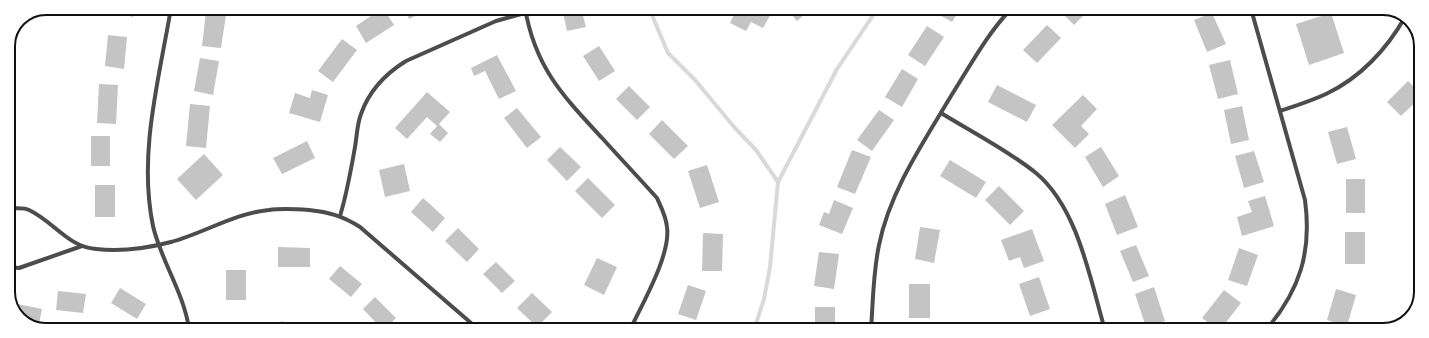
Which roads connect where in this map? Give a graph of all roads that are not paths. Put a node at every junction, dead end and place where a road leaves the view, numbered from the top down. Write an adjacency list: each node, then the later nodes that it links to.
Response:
1 (170, 15): 11 (street)
2 (513, 15): 10 (street)
3 (526, 15): 16 (street)
4 (1007, 15): 8 (street)
5 (1253, 15): 7 (street)
6 (1402, 21): 7 (street)
7 (1280, 111): 19 (street)
8 (941, 113): 17 (street); 18 (street)
9 (15, 208): 12 (street)
10 (340, 216): 11 (street); 15 (street)
11 (159, 244): 12 (street); 14 (street)
12 (82, 246): 13 (street)
13 (15, 268)
14 (188, 323)
15 (470, 323)
16 (633, 323)
17 (871, 323)
18 (1103, 323)
19 (1272, 323)

